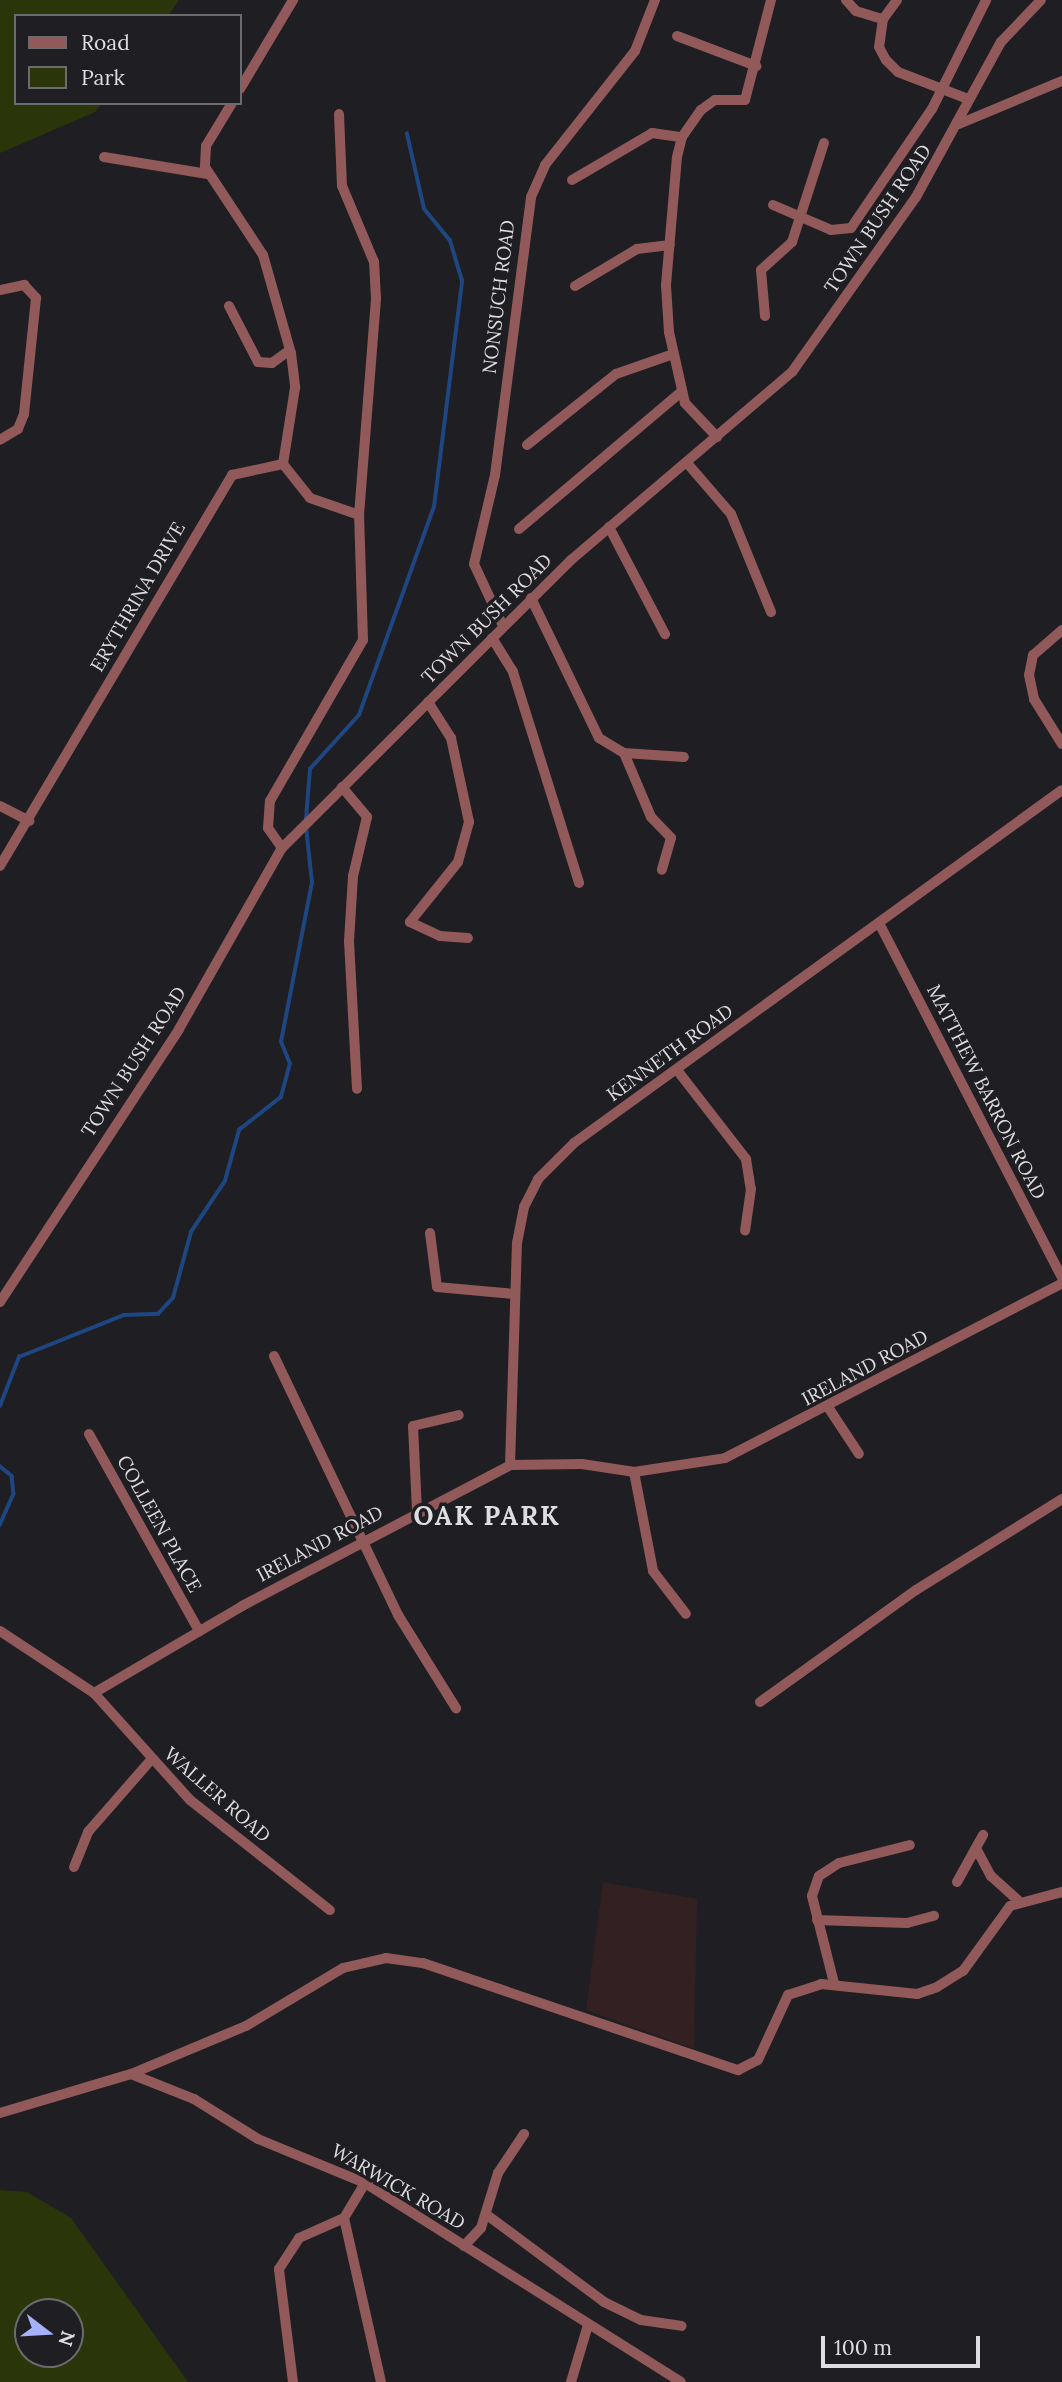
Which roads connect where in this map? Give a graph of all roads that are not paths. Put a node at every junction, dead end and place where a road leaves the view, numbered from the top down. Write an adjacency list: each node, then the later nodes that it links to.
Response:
1 (293, 0): 12 (street)
2 (655, 0): 43 (street, NONSUCH ROAD)
3 (771, 0): 10 (street)
4 (846, 0): 8 (street)
5 (897, 0): 8 (street)
6 (986, 0): 13 (street)
7 (1041, 0): 14 (street, TOWN BUSH ROAD)
8 (883, 19): 13 (street)
9 (677, 36): 10 (street)
10 (756, 66): 18 (street)
11 (1062, 81): 17 (street)
12 (242, 86)
13 (943, 87): 14 (street); 24 (street)
14 (968, 99): 17 (street, TOWN BUSH ROAD)
15 (231, 105): 21 (street)
16 (339, 114): 38 (street)
17 (958, 124): 33 (street, TOWN BUSH ROAD)
18 (682, 137): 22 (street); 25 (street)
19 (824, 144): 24 (street)
20 (104, 157): 21 (street)
21 (208, 174): 30 (street)
22 (572, 180)
23 (773, 205): 24 (street)
24 (800, 214): 29 (street)
25 (670, 245): 26 (street); 31 (street)
26 (575, 286)
27 (0, 290): 34 (street)
28 (229, 306): 30 (street)
29 (765, 316)
30 (290, 350): 37 (street)
31 (673, 354): 32 (street); 35 (street)
32 (681, 392): 33 (street); 40 (street)
33 (716, 437): 36 (street, TOWN BUSH ROAD)
34 (0, 440)
35 (527, 445)
36 (687, 463): 39 (street, TOWN BUSH ROAD); 42 (street)
37 (283, 464): 38 (street); 54 (street, ERYTHRINA DRIVE)
38 (359, 514): 55 (street)
39 (609, 527): 41 (street, TOWN BUSH ROAD); 45 (street)
40 (519, 529)
41 (531, 598): 43 (street, TOWN BUSH ROAD); 49 (street)
42 (771, 612)
43 (503, 626): 46 (street, TOWN BUSH ROAD)
44 (1062, 630): 48 (street)
45 (665, 635)
46 (492, 638): 47 (street, TOWN BUSH ROAD); 58 (street)
47 (428, 702): 51 (street, TOWN BUSH ROAD); 60 (street)
48 (1062, 744)
49 (624, 753): 50 (street); 57 (street)
50 (684, 757)
51 (342, 787): 55 (street, TOWN BUSH ROAD); 62 (street)
52 (1062, 790): 59 (street, KENNETH ROAD)
53 (0, 806): 54 (street)
54 (29, 821): 56 (street, ERYTHRINA DRIVE)
55 (282, 848): 68 (street, TOWN BUSH ROAD)
56 (0, 866)
57 (662, 870)
58 (579, 883)
59 (879, 923): 61 (street, KENNETH ROAD); 65 (street, MATTHEW BARRON ROAD)
60 (468, 938)
61 (677, 1070): 63 (street); 67 (street, KENNETH ROAD)
62 (357, 1089)
63 (745, 1231)
64 (430, 1233): 67 (street)
65 (1062, 1277)
66 (1062, 1283): 70 (street, IRELAND ROAD)
67 (514, 1294): 74 (street, KENNETH ROAD)
68 (0, 1302)
69 (274, 1356): 78 (street)
70 (828, 1407): 73 (street); 75 (street, IRELAND ROAD)
71 (459, 1415): 77 (street)
72 (89, 1434): 81 (street, COLLEEN PLACE)
73 (859, 1454)
74 (510, 1465): 75 (street, IRELAND ROAD); 77 (street, IRELAND ROAD)
75 (634, 1472): 79 (street)
76 (1062, 1499): 83 (street)
77 (417, 1511): 78 (street, IRELAND ROAD)
78 (361, 1543): 81 (street, IRELAND ROAD); 84 (street)
79 (686, 1614)
80 (0, 1631): 82 (street)
81 (199, 1631): 82 (street, IRELAND ROAD)
82 (94, 1693): 85 (street, WALLER ROAD)
83 (760, 1702)
84 (456, 1708)
85 (150, 1761): 89 (street); 93 (street, WALLER ROAD)
86 (983, 1835): 88 (street)
87 (910, 1845): 95 (street)
88 (977, 1850): 90 (street); 92 (street)
89 (74, 1867)
90 (957, 1882)
91 (1062, 1892): 92 (street)
92 (1019, 1901): 96 (street)
93 (330, 1910)
94 (934, 1916): 95 (street)
95 (817, 1920): 96 (street)
96 (834, 1983): 97 (street)
97 (131, 2074): 98 (street); 100 (street, WARWICK ROAD)
98 (0, 2113)
99 (524, 2134): 101 (street)
100 (365, 2183): 102 (street); 103 (street, WARWICK ROAD)
101 (487, 2215): 103 (street); 105 (street)
102 (344, 2218): 106 (street); 107 (street)
103 (464, 2246): 104 (street, WARWICK ROAD)
104 (588, 2325): 108 (street); 109 (street, WARWICK ROAD)
105 (682, 2326)
106 (293, 2382)
107 (381, 2382)
108 (571, 2382)
109 (681, 2382)

